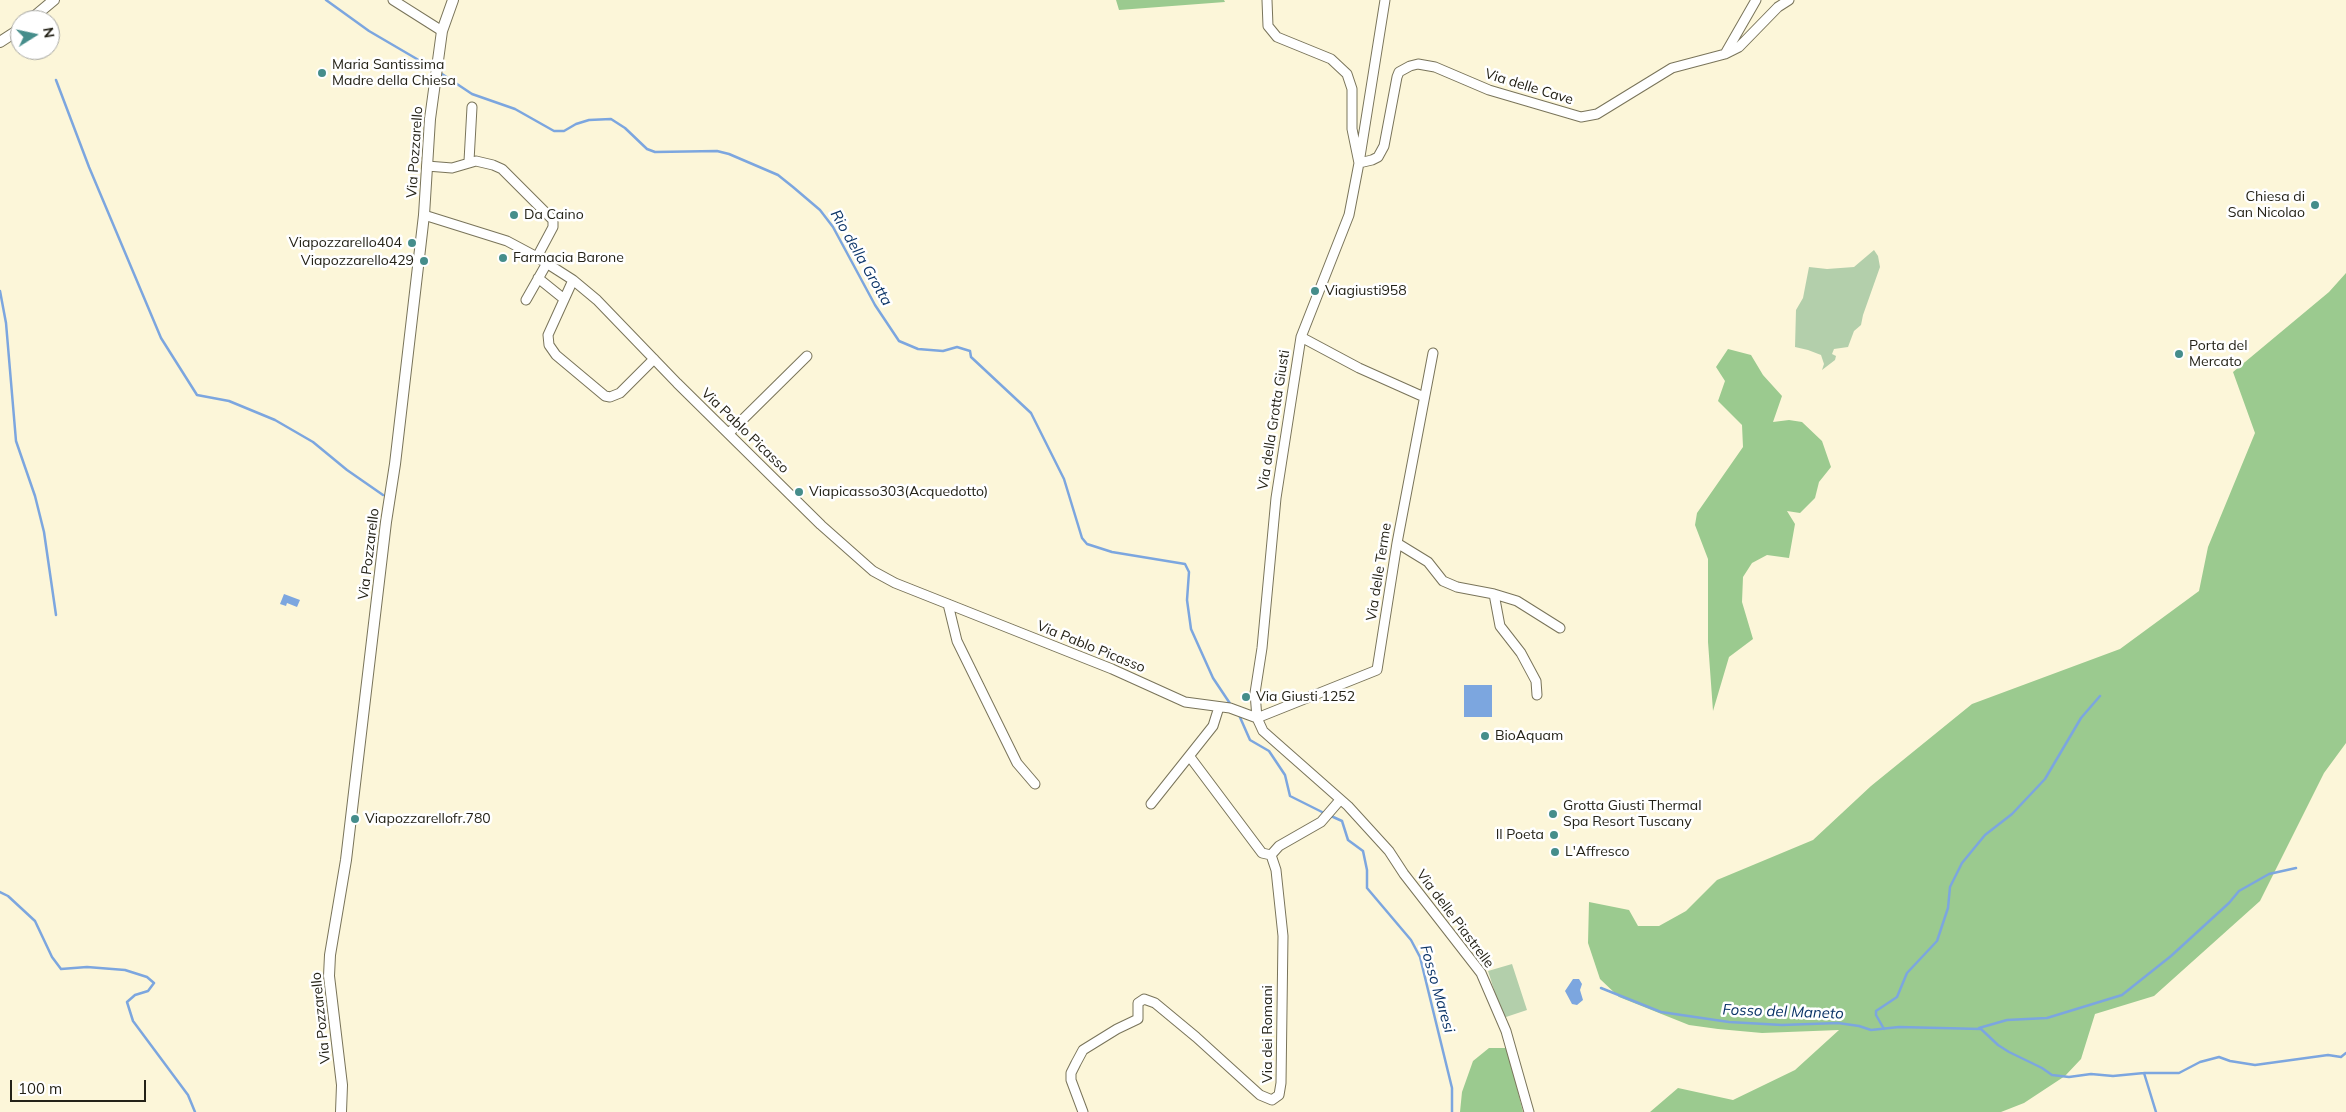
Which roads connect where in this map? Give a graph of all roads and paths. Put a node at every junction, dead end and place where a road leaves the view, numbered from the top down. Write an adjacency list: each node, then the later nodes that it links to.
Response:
1 (54, 0): 8 (street)
2 (393, 0): 9 (street)
3 (453, 0): 9 (street, Via Pozzarello)
4 (1267, 0): 13 (street)
5 (1386, 0): 13 (street, Via della Grotta Giusti)
6 (1756, 0): 10 (street)
7 (1789, 0): 10 (street, Via delle Cave)
8 (42, 10)
9 (442, 32): 14 (street, Via Pozzarello)
10 (1725, 54): 13 (street, Via delle Cave)
11 (472, 107): 12 (street)
12 (469, 161): 14 (street); 16 (street)
13 (1360, 162): 22 (street, Via della Grotta Giusti)
14 (427, 166): 15 (street, Via Pozzarello)
15 (424, 214): 16 (street, Via Pablo Picasso); 40 (street, Via Pozzarello)
16 (538, 257): 17 (street, Via Pablo Picasso)
17 (547, 263): 18 (street); 19 (street, Via Pablo Picasso)
18 (538, 278): 20 (street); 21 (street)
19 (573, 280): 20 (street); 25 (street, Via Pablo Picasso)
20 (564, 299): 25 (street)
21 (526, 300)
22 (1301, 337): 26 (street); 34 (street, Via della Grotta Giusti)
23 (1433, 352): 26 (street, Via delle Terme)
24 (807, 356): 27 (street)
25 (654, 359): 27 (street, Via Pablo Picasso)
26 (1424, 397): 28 (street, Via delle Terme)
27 (729, 433): 30 (street, Via Pablo Picasso)
28 (1397, 542): 29 (street); 34 (street, Via delle Terme)
29 (1494, 594): 31 (street); 32 (street)
30 (948, 604): 33 (street, Via Pablo Picasso); 36 (street)
31 (1560, 628)
32 (1537, 695)
33 (1219, 707): 34 (street, Via Pablo Picasso); 35 (street)
34 (1257, 718): 37 (street)
35 (1190, 756): 38 (street); 39 (street)
36 (1035, 784)
37 (1340, 800): 39 (street); 42 (street, Via delle Piastrelle)
38 (1151, 804)
39 (1270, 854): 41 (street, Via dei Romani)
40 (341, 1112)
41 (1083, 1112)
42 (1529, 1112)

